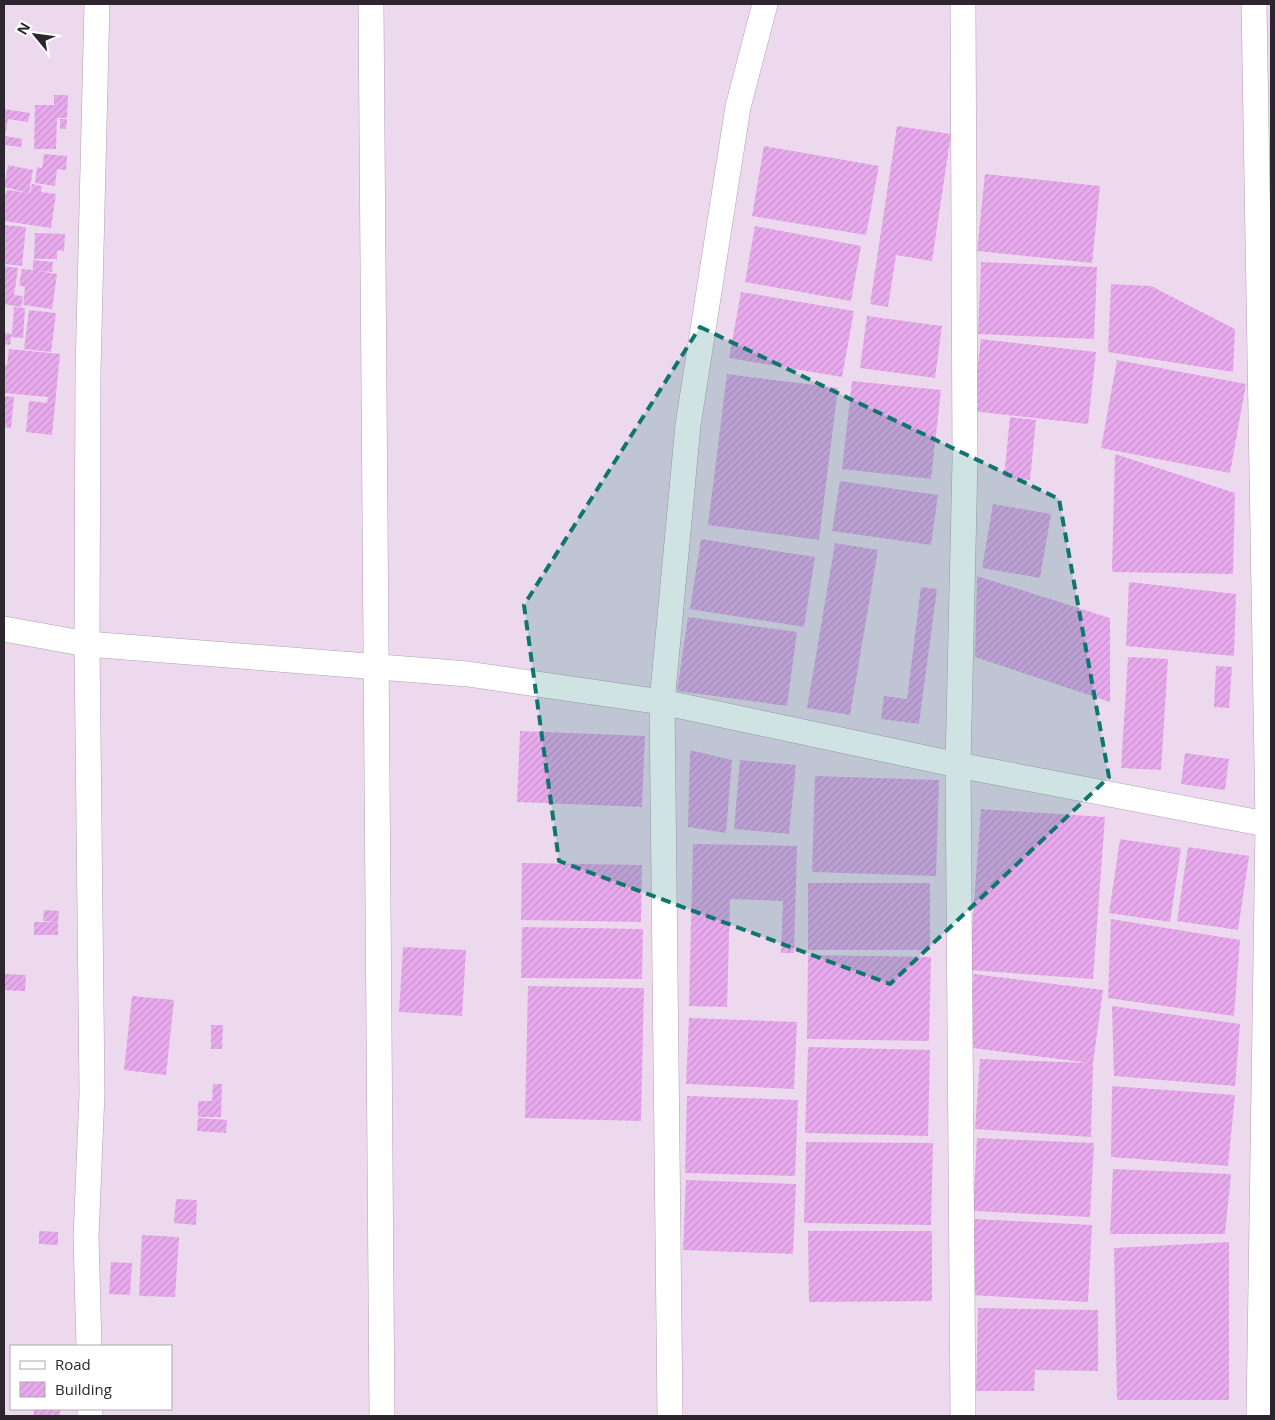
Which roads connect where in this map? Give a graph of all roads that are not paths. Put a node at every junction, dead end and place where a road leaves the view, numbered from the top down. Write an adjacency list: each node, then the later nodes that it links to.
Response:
1 (97, 4): 7 (street)
2 (371, 4): 8 (street)
3 (765, 4): 9 (street)
4 (963, 4): 10 (street)
5 (1254, 4): 11 (street)
6 (4, 629): 7 (street)
7 (87, 644): 8 (street); 12 (street)
8 (376, 666): 9 (street); 13 (street)
9 (662, 702): 10 (street); 14 (street)
10 (958, 765): 11 (street); 15 (street)
11 (1270, 824): 16 (street)
12 (89, 1345)
13 (382, 1416)
14 (670, 1416)
15 (963, 1416)
16 (1259, 1416)

